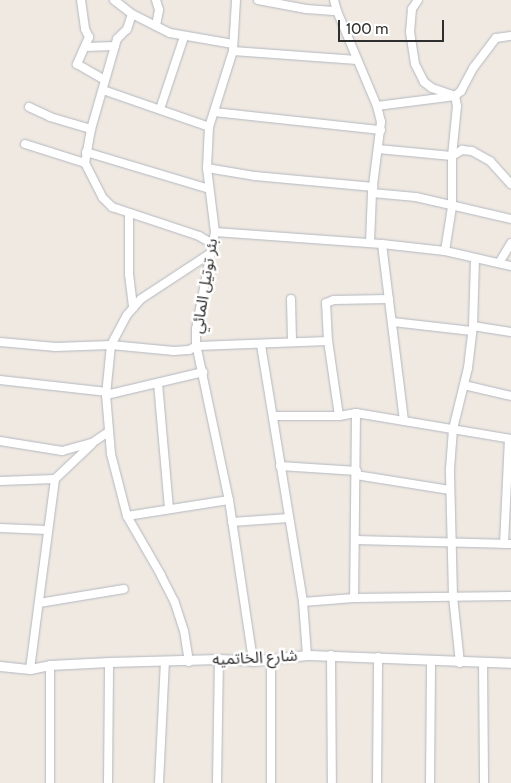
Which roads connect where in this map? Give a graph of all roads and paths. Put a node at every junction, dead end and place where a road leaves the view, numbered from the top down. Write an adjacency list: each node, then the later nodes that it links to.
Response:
1 (81, 0): 15 (street)
2 (114, 0): 10 (street)
3 (156, 0): 11 (street)
4 (231, 0): 8 (street)
5 (258, 0): 9 (street)
6 (334, 0): 9 (street)
7 (418, 0): 20 (street)
8 (235, 4): 16 (street, بئر توتيل المائي)
9 (337, 11): 17 (street)
10 (132, 14): 11 (street); 14 (street)
11 (156, 26): 13 (street)
12 (511, 36): 20 (street)
13 (184, 37): 16 (street); 23 (street)
14 (115, 46): 15 (street); 18 (street)
15 (85, 47): 18 (street)
16 (233, 47): 17 (street); 24 (street, بئر توتيل المائي)
17 (357, 60): 21 (street)
18 (105, 80): 19 (street)
19 (103, 90): 23 (street); 26 (street)
20 (454, 96): 21 (street); 31 (street)
21 (377, 106): 27 (street)
22 (29, 107): 26 (street)
23 (160, 109): 25 (street)
24 (214, 112): 25 (street, بئر توتيل المائي); 27 (street)
25 (209, 127): 33 (street, بئر توتيل المائي)
26 (91, 129): 30 (street)
27 (380, 130): 29 (street)
28 (25, 144): 32 (street)
29 (378, 148): 31 (street); 36 (street)
30 (86, 152): 32 (street); 35 (street)
31 (452, 156): 34 (street); 37 (street)
32 (85, 163): 38 (street)
33 (207, 168): 35 (street, بئر توتيل المائي); 36 (street)
34 (511, 184)
35 (209, 189): 40 (street, بئر توتيل المائي)
36 (373, 190): 37 (street); 41 (street)
37 (452, 207): 39 (street); 45 (street)
38 (129, 213): 43 (street); 52 (street)
39 (511, 220)
40 (215, 232): 41 (street); 43 (street, بئر توتيل المائي)
41 (370, 243): 44 (street)
42 (511, 243): 48 (street)
43 (213, 244): 46 (street, بئر توتيل المائي)
44 (382, 244): 45 (street); 51 (street)
45 (445, 252): 47 (street)
46 (211, 253): 52 (street); 61 (street, بئر توتيل المائي)
47 (475, 258): 48 (street); 54 (street)
48 (499, 263): 49 (street)
49 (511, 266)
50 (291, 299): 56 (street)
51 (390, 299): 53 (street); 57 (street)
52 (134, 308): 59 (street)
53 (393, 322): 54 (street); 71 (street)
54 (472, 328): 55 (street); 65 (street)
55 (511, 332)
56 (292, 341): 57 (street); 60 (street)
57 (328, 341): 70 (street)
58 (0, 342): 59 (street)
59 (111, 345): 61 (street); 66 (street)
60 (262, 345): 61 (street); 69 (street)
61 (197, 346): 62 (street, بئر توتيل المائي)
62 (204, 372): 64 (street); 82 (street, بئر توتيل المائي)
63 (0, 380): 66 (street)
64 (158, 383): 66 (street); 83 (street)
65 (464, 385): 67 (street); 72 (street)
66 (106, 393): 73 (street)
67 (511, 396)
68 (356, 413): 70 (street); 71 (street); 78 (street)
69 (273, 416): 70 (street); 77 (street)
70 (339, 416)
71 (404, 421): 72 (street)
72 (453, 429): 74 (street); 81 (street)
73 (108, 433): 76 (street); 84 (street)
74 (510, 439): 91 (street)
75 (0, 441): 76 (street)
76 (92, 444): 79 (street)
77 (280, 466): 78 (street); 85 (street)
78 (356, 473): 81 (street); 89 (street)
79 (55, 479): 80 (street); 88 (street)
80 (0, 481)
81 (450, 490): 90 (street)
82 (229, 500): 83 (street); 86 (street, بئر توتيل المائي)
83 (168, 509): 84 (street)
84 (127, 516): 107 (street)
85 (289, 518): 86 (street); 96 (street)
86 (232, 522): 103 (street, بئر توتيل المائي)
87 (0, 528): 88 (street)
88 (47, 530): 97 (street)
89 (355, 540): 90 (street); 95 (street)
90 (454, 542): 91 (street); 93 (street)
91 (508, 544)
92 (124, 589): 97 (street)
93 (453, 596): 94 (street); 95 (street); 109 (street)
94 (511, 596)
95 (354, 598): 96 (street)
96 (303, 602): 98 (street)
97 (39, 603): 113 (street)
98 (307, 655): 99 (street, شارع الخاتميه); 101 (street, شارع الخاتميه)
99 (331, 655): 100 (street, شارع الخاتميه); 119 (street)
100 (378, 657): 104 (street, شارع الخاتميه); 120 (street)
101 (271, 658): 103 (street, شارع الخاتميه); 118 (street)
102 (219, 659): 103 (street, شارع الخاتميه); 107 (street, شارع الخاتميه); 117 (street)
103 (252, 661)
104 (431, 661): 109 (street, شارع الخاتميه); 121 (street)
105 (109, 662): 106 (street, شارع الخاتميه); 111 (street, شارع الخاتميه); 115 (street)
106 (165, 662): 107 (street, شارع الخاتميه); 116 (street)
107 (189, 662)
108 (483, 662): 109 (street, شارع الخاتميه); 110 (street, شارع الخاتميه); 122 (street)
109 (460, 663)
110 (511, 663)
111 (50, 665): 113 (street, شارع الخاتميه); 114 (street)
112 (0, 666): 113 (street, شارع الخاتميه)
113 (30, 669)
114 (50, 783)
115 (108, 783)
116 (159, 783)
117 (217, 783)
118 (271, 783)
119 (332, 783)
120 (377, 783)
121 (430, 783)
122 (484, 783)

